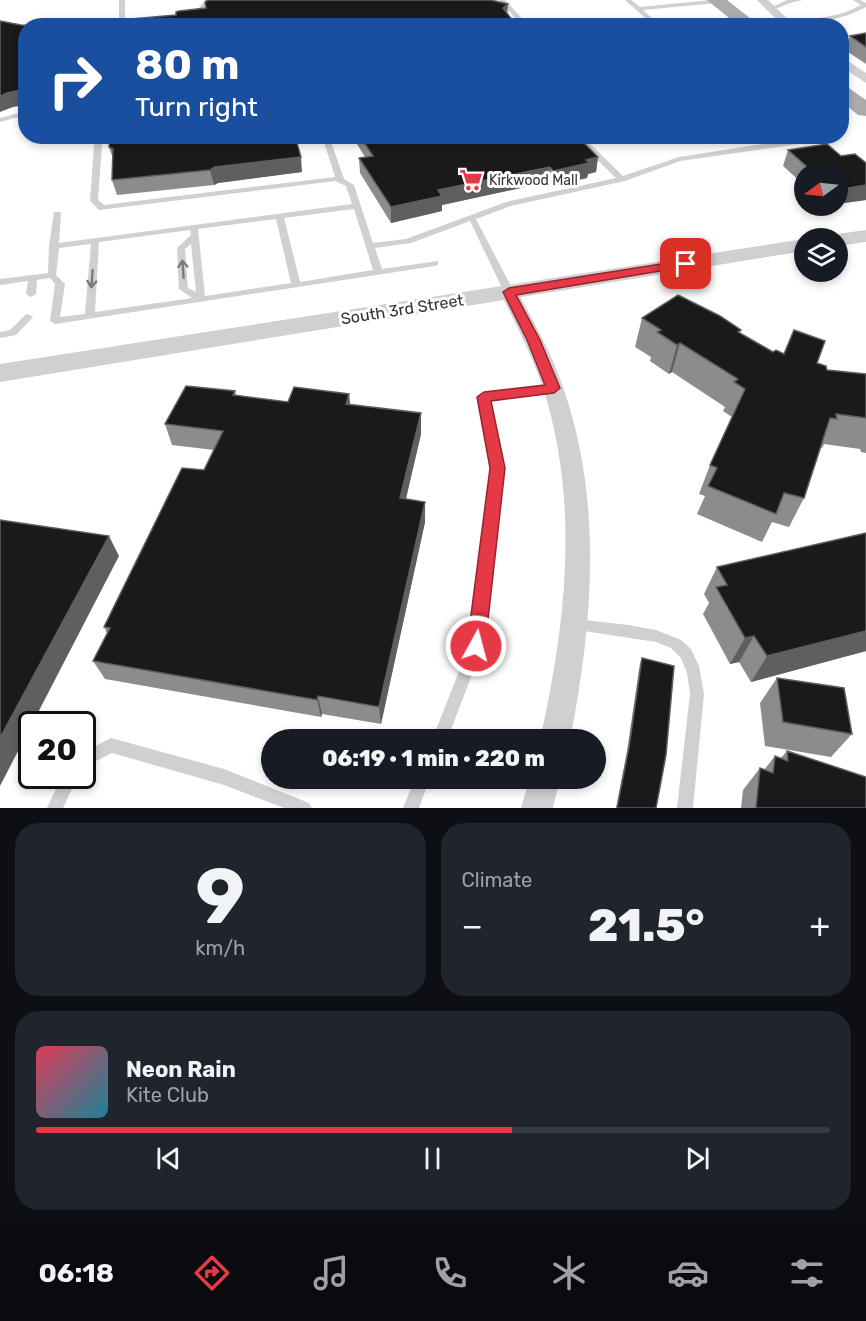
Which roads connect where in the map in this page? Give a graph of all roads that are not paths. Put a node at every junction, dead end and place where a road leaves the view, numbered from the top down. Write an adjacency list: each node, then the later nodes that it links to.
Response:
1 (122, 0): 13 (lane)
2 (208, 0): 12 (lane)
3 (502, 0): 14 (lane)
4 (628, 0): 10 (lane)
5 (720, 0): 10 (lane); 11 (lane); 16 (main road)
6 (799, 0): 8 (lane)
7 (856, 0): 18 (lane)
8 (789, 1): 9 (lane)
9 (767, 4): 17 (street)
10 (638, 9): 11 (lane)
11 (644, 15): 15 (lane)
12 (184, 17)
13 (122, 18)
14 (519, 18)
15 (648, 18)
16 (741, 18)
17 (782, 18)
18 (829, 18)
19 (866, 43): 20 (lane)
20 (849, 45)
21 (849, 67): 22 (street)
22 (866, 79)
23 (849, 97): 24 (main road)
24 (866, 110)
25 (18, 115): 26 (lane)
26 (0, 120)
27 (99, 144): 31 (lane)
28 (328, 144): 31 (lane)
29 (586, 144): 32 (lane)
30 (784, 144): 32 (lane)
31 (340, 179): 33 (lane)
32 (622, 179): 36 (lane)
33 (356, 206): 35 (lane); 42 (lane)
34 (57, 214): 41 (lane)
35 (279, 215): 37 (lane); 49 (lane)
36 (472, 218): 42 (lane); 50 (lane)
37 (194, 232): 40 (lane); 52 (lane); 52 (lane, one-way to 37)
38 (866, 236): 39 (street)
39 (848, 238)
40 (94, 241): 41 (lane); 53 (lane, one-way to 53)
41 (53, 246): 46 (lane)
42 (371, 246): 45 (lane)
43 (794, 247): 50 (street, South 3rd Street)
44 (435, 263): 45 (lane)
45 (378, 271): 49 (lane)
46 (52, 275): 47 (lane); 53 (lane)
47 (33, 278): 48 (lane); 51 (lane)
48 (0, 282)
49 (296, 284): 52 (lane)
50 (509, 292): 56 (street, South 3rd Street); 57 (street)
51 (31, 294)
52 (201, 300): 53 (lane)
53 (90, 316)
54 (28, 317): 55 (lane)
55 (0, 335)
56 (0, 373)
57 (554, 388): 58 (street); 59 (lane)
58 (576, 625): 60 (street); 69 (lane)
59 (443, 729)
60 (557, 729)
61 (96, 753): 66 (lane)
62 (64, 789): 65 (lane)
63 (419, 789): 67 (lane)
64 (543, 789): 68 (street)
65 (55, 808)
66 (304, 808)
67 (411, 808)
68 (537, 808)
69 (685, 808)

